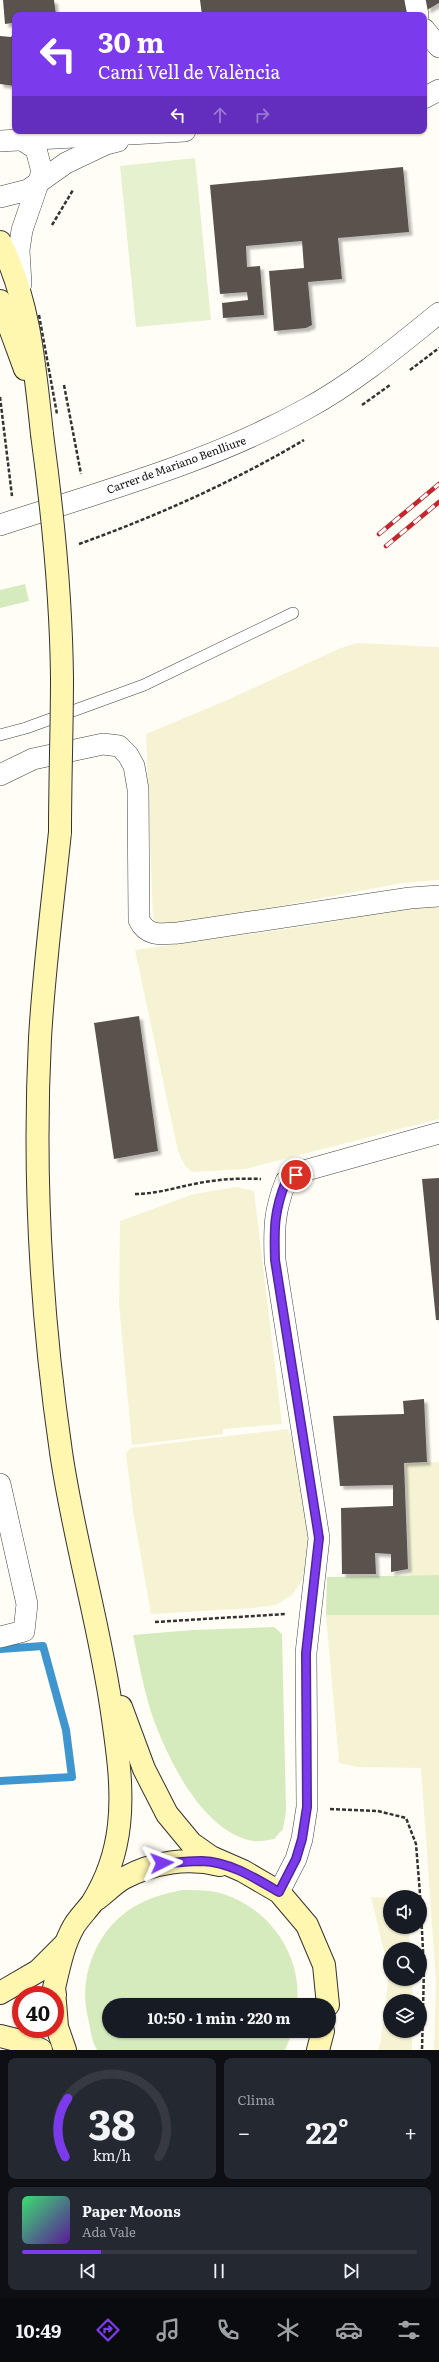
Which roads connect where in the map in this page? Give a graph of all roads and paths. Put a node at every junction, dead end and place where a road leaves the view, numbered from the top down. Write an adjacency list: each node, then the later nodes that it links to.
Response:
1 (415, 0): 2 (street)
2 (417, 12)
3 (439, 90): 4 (street)
4 (427, 96)
5 (151, 134): 6 (street); 7 (street)
6 (6, 141): 8 (street)
7 (66, 163): 8 (street); 10 (path)
8 (37, 185): 9 (street); 14 (street)
9 (0, 197)
10 (49, 232)
11 (0, 242): 14 (street)
12 (0, 301): 21 (street)
13 (439, 313): 23 (street, Carrer de Mariano Benlliure)
14 (28, 326): 21 (street)
15 (439, 348): 16 (path)
16 (408, 371)
17 (62, 378): 23 (path)
18 (396, 381): 20 (path)
19 (0, 398): 24 (path)
20 (358, 407)
21 (42, 434): 37 (street, bridge)
22 (305, 439): 25 (path)
23 (85, 497): 24 (street, Carrer de Mariano Benlliure)
24 (7, 522)
25 (76, 545)
26 (293, 613): 27 (lane)
27 (0, 735)
28 (0, 775): 29 (street)
29 (439, 896)
30 (439, 1133): 31 (street)
31 (286, 1181): 32 (path); 34 (street)
32 (135, 1194)
33 (0, 1484): 36 (street)
34 (310, 1613): 35 (path); 38 (street)
35 (155, 1622)
36 (0, 1637)
37 (106, 1666): 39 (street); 41 (street)
38 (307, 1807): 40 (street); 52 (path)
39 (243, 1871): 40 (street); 41 (street)
40 (279, 1892): 45 (street)
41 (91, 1904): 42 (street)
42 (65, 1944): 43 (street); 44 (street)
43 (54, 1986)
44 (0, 1993)
45 (327, 1998)
46 (0, 2036): 49 (street)
47 (61, 2038): 50 (street)
48 (321, 2038): 51 (street)
49 (41, 2050)
50 (65, 2050)
51 (318, 2050)
52 (422, 2050)

